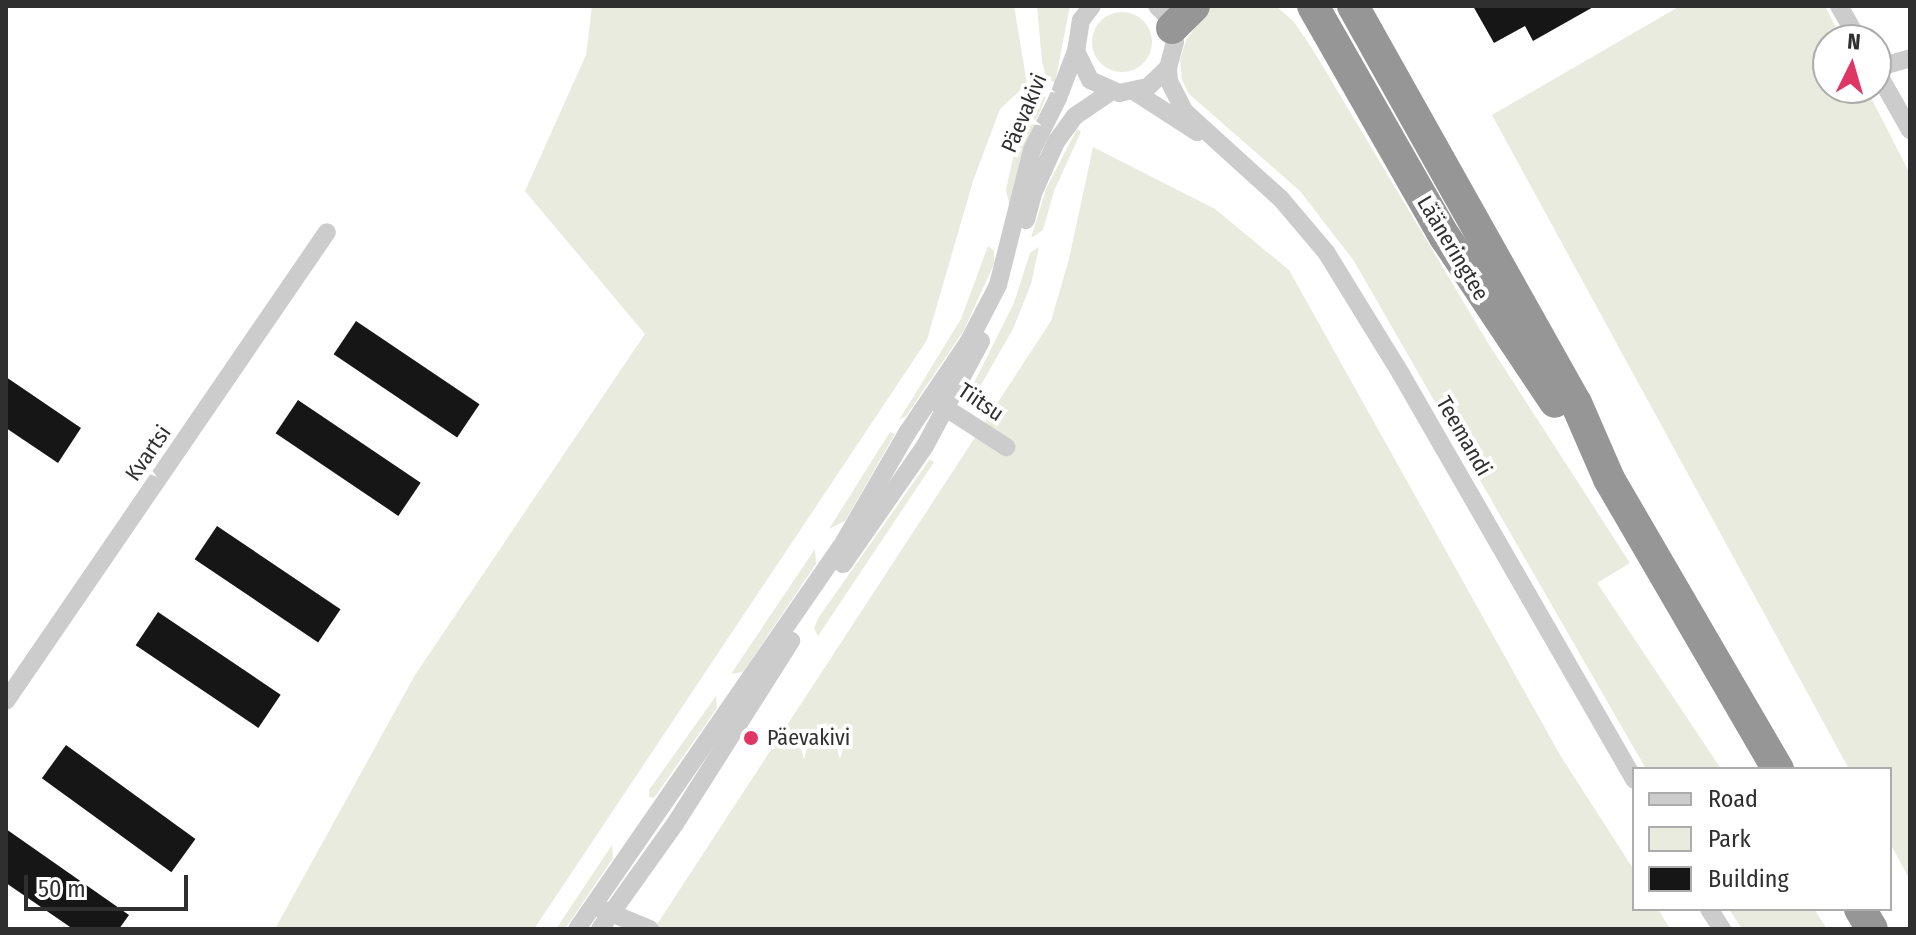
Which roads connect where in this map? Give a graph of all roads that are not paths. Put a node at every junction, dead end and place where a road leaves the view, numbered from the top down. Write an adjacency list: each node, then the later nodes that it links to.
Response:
1 (1298, 6): 9 (highway)
2 (1313, 6): 9 (highway, Lääneringtee)
3 (1839, 6): 7 (street)
4 (1355, 8): 19 (highway, Lääneringtee)
5 (1084, 11): 8 (street)
6 (1174, 13): 10 (street, Teemandi)
7 (1850, 24)
8 (1076, 51): 11 (street); 17 (street, Päevakivi)
9 (1342, 59): 19 (highway, Lääneringtee)
10 (1168, 68): 12 (street); 15 (street, Teemandi)
11 (1112, 91): 12 (street); 17 (street, Päevakivi)
12 (1135, 92): 15 (street, Teemandi)
13 (1892, 98): 14 (street)
14 (1910, 130)
15 (1217, 143): 22 (street, Teemandi)
16 (327, 232): 20 (street, Kvartsi)
17 (938, 402): 18 (street, Tiitsu); 25 (street, Päevakivi)
18 (1006, 447)
19 (1609, 479): 21 (highway, Lääneringtee)
20 (6, 701)
21 (1777, 767)
22 (1632, 777)
23 (1710, 911): 28 (street)
24 (1861, 911): 29 (highway)
25 (605, 919): 26 (street, Päevakivi); 27 (street)
26 (577, 929)
27 (650, 929)
28 (1722, 929)
29 (1872, 929)

